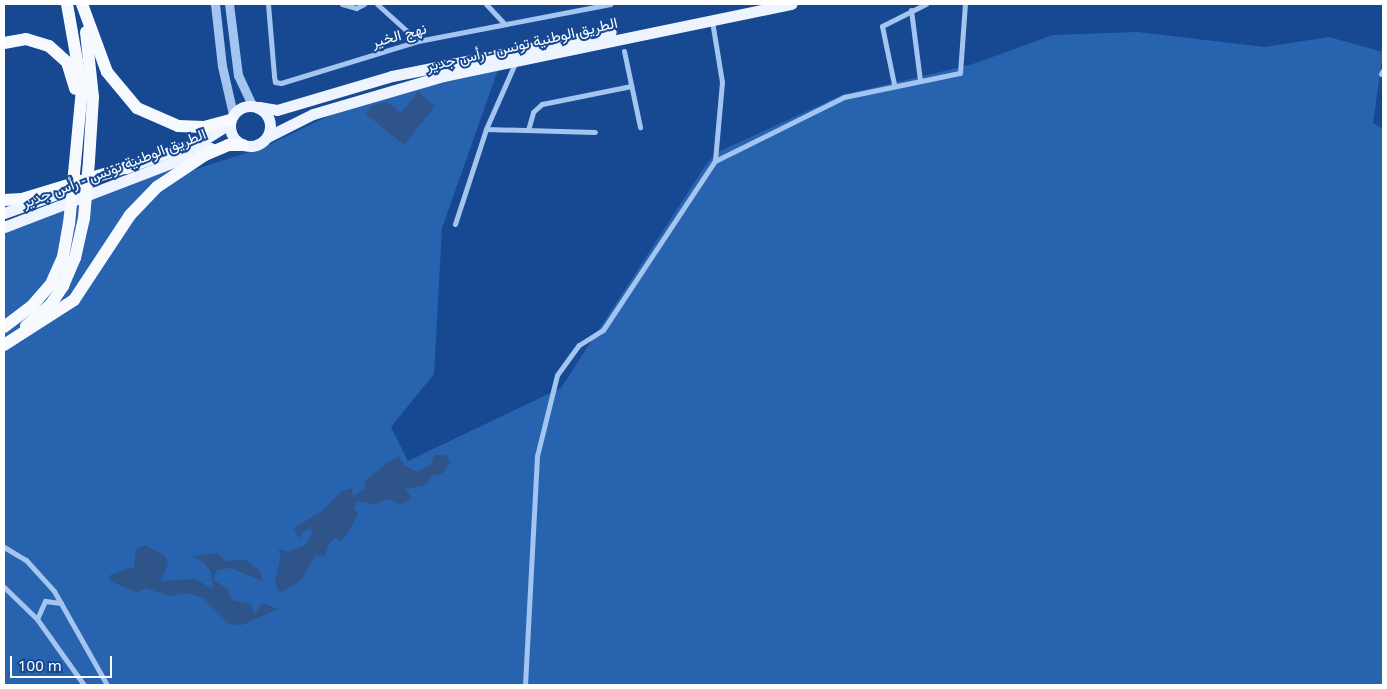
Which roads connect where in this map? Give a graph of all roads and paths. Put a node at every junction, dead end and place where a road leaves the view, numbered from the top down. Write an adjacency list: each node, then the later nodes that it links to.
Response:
1 (67, 4): 32 (highway)
2 (80, 4): 26 (highway); 43 (highway, bridge)
3 (216, 4): 26 (street)
4 (229, 4): 25 (street)
5 (268, 4): 18 (street, نهج الخير)
6 (342, 4): 7 (street)
7 (364, 4)
8 (377, 4): 18 (street)
9 (486, 4): 17 (street)
10 (610, 4): 17 (street, نهج الخير)
11 (755, 4): 25 (main road, الطريق الوطنية تونس - رأس جدير)
12 (792, 4): 16 (main road, الطريق الوطنية تونس - رأس جدير)
13 (926, 4): 15 (street)
14 (965, 4): 22 (street)
15 (911, 10): 22 (street); 23 (street)
16 (712, 18): 21 (main road, الطريق الوطنية تونس - رأس جدير); 34 (street)
17 (504, 23): 18 (street, نهج الخير)
18 (418, 41)
19 (4, 44): 32 (highway)
20 (624, 51): 24 (street)
21 (516, 61): 28 (street); 31 (main road, الطريق الوطنية تونس - رأس جدير)
22 (920, 80): 23 (street)
23 (894, 84): 34 (street)
24 (632, 86): 27 (street); 29 (street)
25 (256, 106): 26 (main road); 31 (main road)
26 (231, 119): 33 (main road); 35 (main road, الطريق الوطنية تونس - رأس جدير)
27 (640, 127)
28 (486, 129): 29 (street); 39 (street)
29 (528, 130): 30 (street)
30 (595, 132)
31 (267, 137): 33 (main road)
32 (78, 139): 38 (highway, bridge)
33 (240, 143): 40 (main road, الطريق الوطنية تونس - رأس جدير); 43 (highway)
34 (715, 161): 50 (street)
35 (134, 165): 36 (highway); 37 (main road, الطريق الوطنية تونس - رأس جدير)
36 (4, 200)
37 (4, 213)
38 (69, 224): 41 (highway); 42 (highway)
39 (455, 224)
40 (4, 227)
41 (4, 320)
42 (4, 327)
43 (4, 344)
44 (4, 547): 46 (street)
45 (4, 587): 47 (street)
46 (62, 603): 47 (street); 49 (street)
47 (37, 619): 48 (street)
48 (84, 685)
49 (107, 685)
50 (525, 685)

